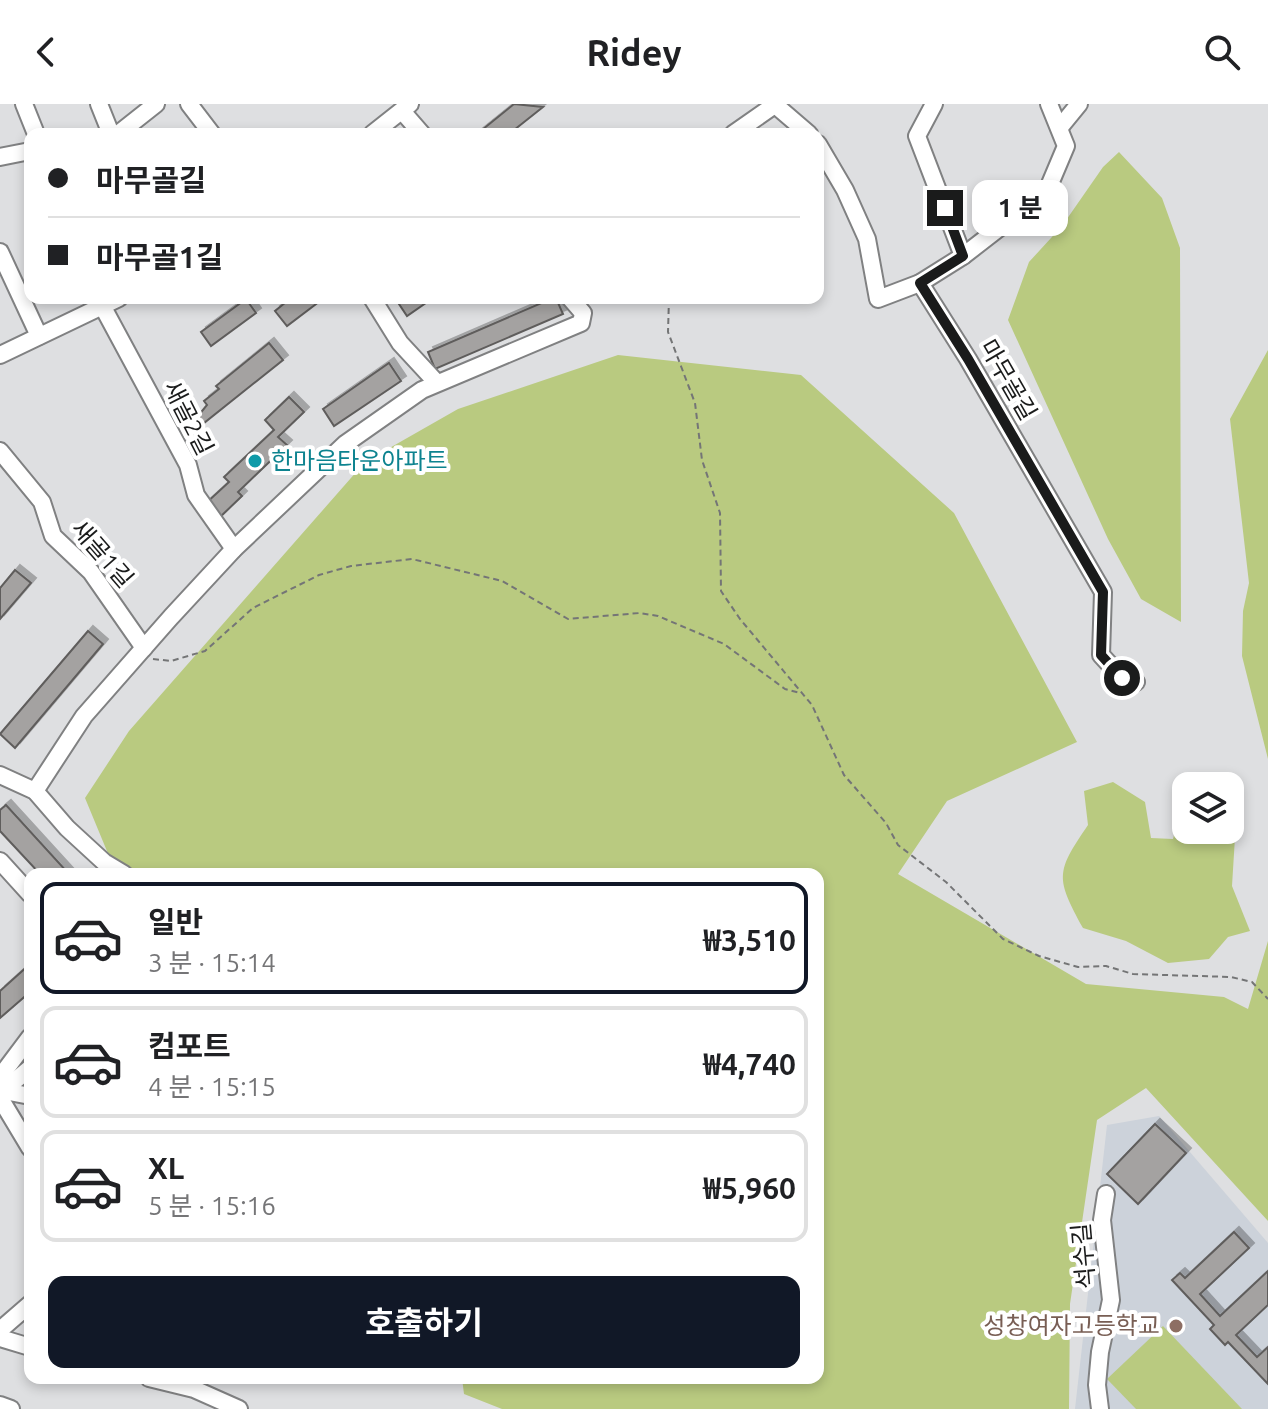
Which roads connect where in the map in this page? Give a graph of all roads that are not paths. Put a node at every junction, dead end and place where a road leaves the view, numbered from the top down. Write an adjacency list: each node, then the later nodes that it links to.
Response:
1 (24, 104): 11 (street)
2 (99, 104): 12 (street)
3 (156, 104): 13 (street)
4 (189, 104): 14 (street)
5 (775, 104): 17 (street); 18 (street)
6 (934, 104): 23 (street)
7 (1049, 104): 10 (street)
8 (1079, 104): 10 (street)
9 (406, 108): 15 (street); 16 (street)
10 (1061, 126): 23 (street)
11 (34, 128)
12 (109, 128)
13 (126, 128)
14 (207, 128)
15 (380, 128)
16 (418, 128)
17 (741, 128)
18 (802, 128)
19 (24, 152): 21 (street)
20 (824, 154): 24 (street)
21 (0, 157)
22 (0, 252): 26 (street)
23 (963, 256): 24 (street)
24 (920, 283): 37 (street, 마무골길)
25 (24, 304): 31 (street)
26 (24, 304)
27 (98, 304): 31 (street)
28 (101, 304): 35 (street, 새골2길)
29 (376, 304): 33 (street)
30 (575, 304): 33 (street)
31 (39, 336): 32 (street)
32 (0, 355)
33 (437, 383): 35 (street)
34 (0, 451): 36 (street, 새골1길)
35 (234, 549): 36 (street)
36 (144, 648): 39 (street)
37 (1136, 682)
38 (0, 775): 39 (street)
39 (35, 791): 41 (street)
40 (0, 861): 42 (street)
41 (114, 868)
42 (24, 887)
43 (24, 1048): 45 (street)
44 (24, 1072): 45 (street)
45 (1, 1089): 46 (street); 47 (street)
46 (24, 1099)
47 (24, 1136)
48 (1106, 1194): 57 (street, 석수길)
49 (24, 1309): 50 (street)
50 (0, 1330)
51 (0, 1338): 52 (street)
52 (24, 1345)
53 (192, 1384): 56 (street)
54 (0, 1405): 55 (street)
55 (11, 1409)
56 (239, 1409)
57 (1100, 1409)

